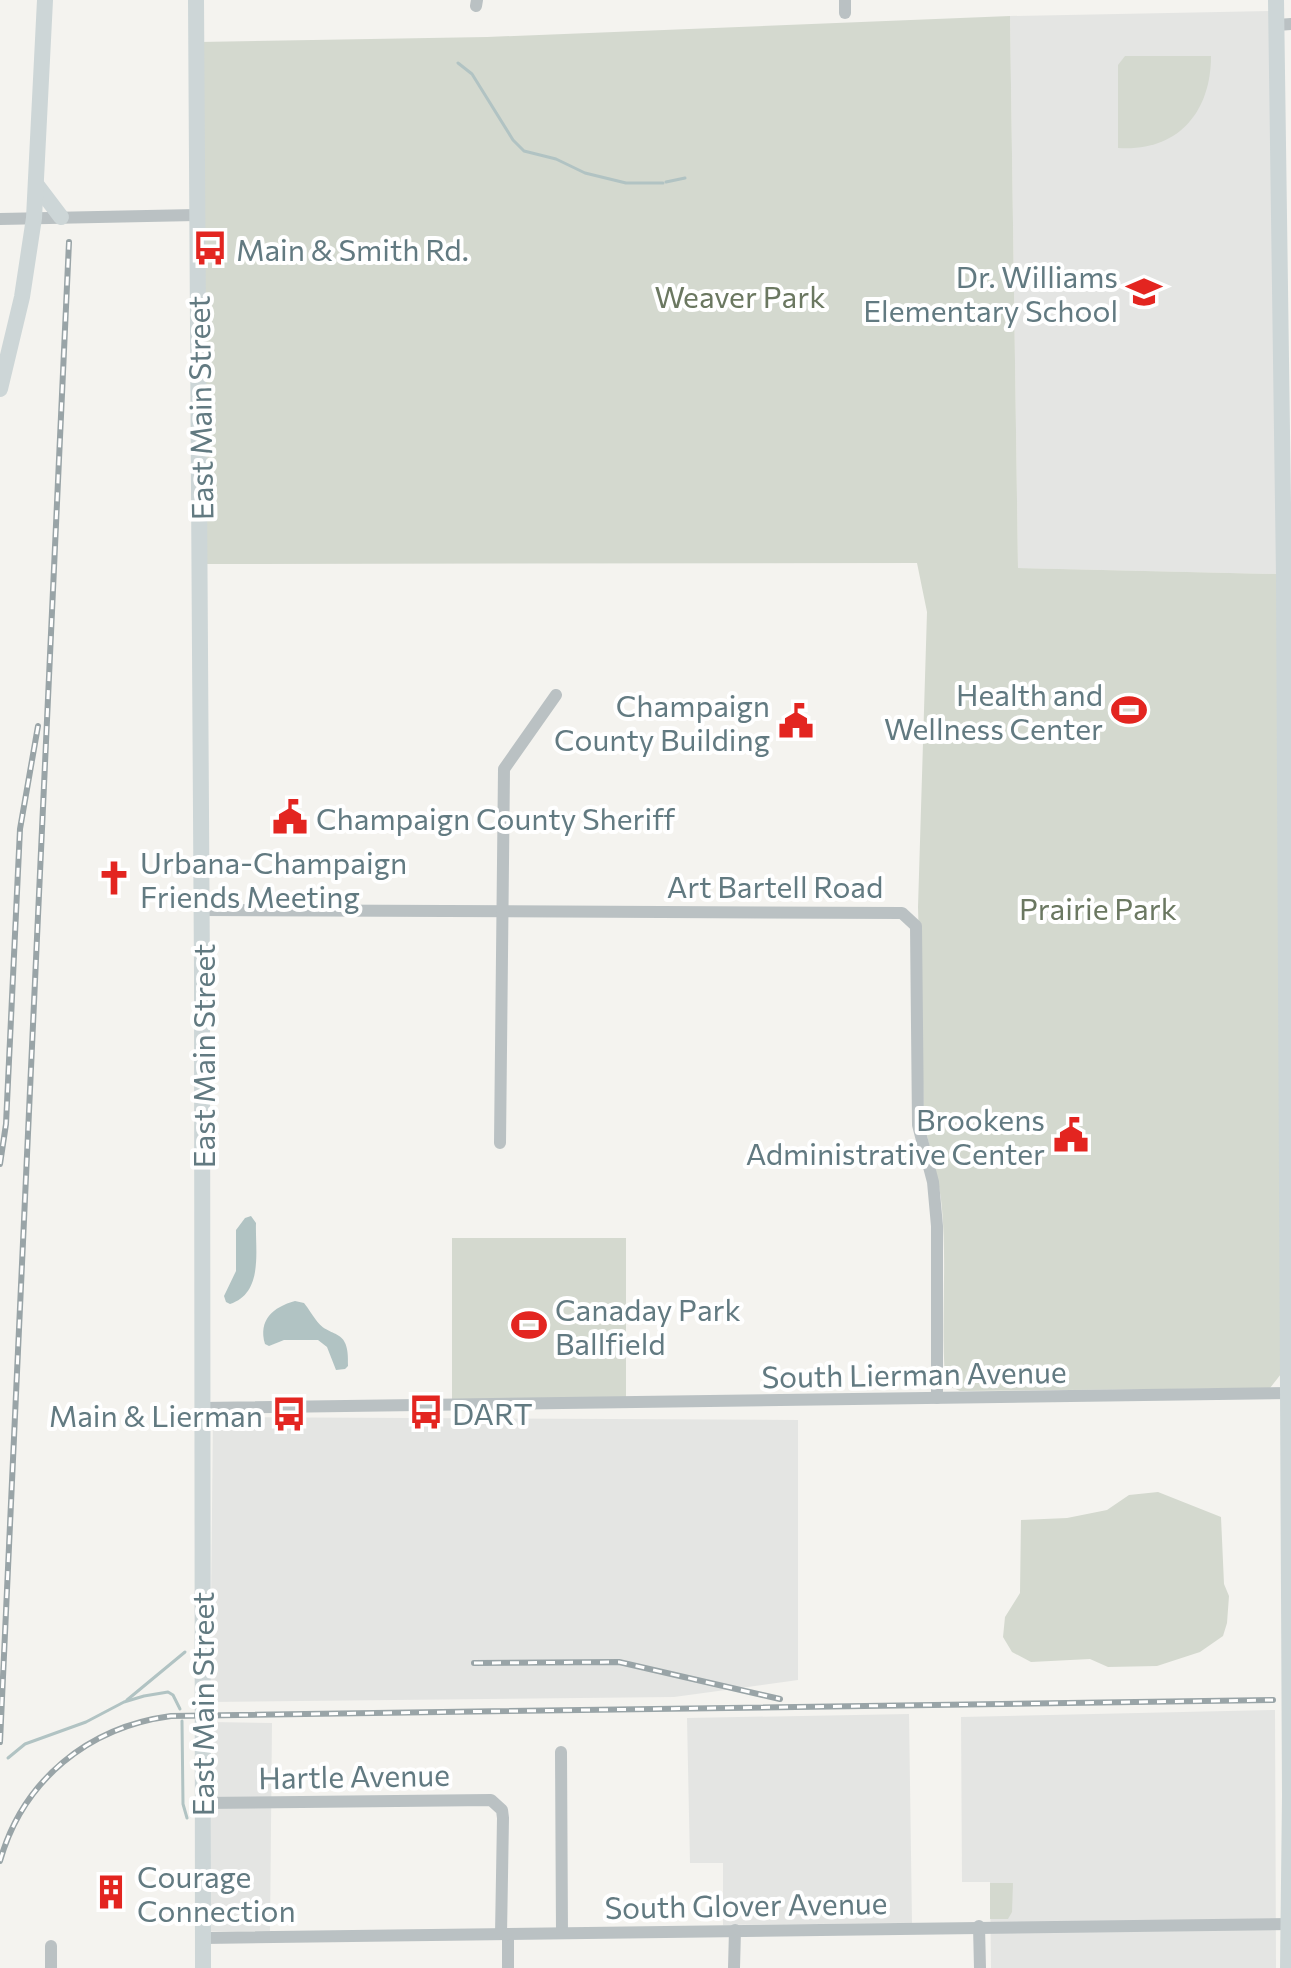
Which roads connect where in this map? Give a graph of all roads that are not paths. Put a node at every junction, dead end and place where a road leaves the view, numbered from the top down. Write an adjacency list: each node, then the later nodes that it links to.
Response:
1 (45, 0): 7 (main road)
2 (196, 0): 8 (main road, East Main Street)
3 (1276, 0): 5 (main road)
4 (1284, 0): 5 (main road)
5 (1284, 25): 6 (main road)
6 (1286, 179): 13 (main road)
7 (36, 184): 9 (main road); 10 (main road)
8 (196, 215): 9 (street); 17 (main road, East Main Street)
9 (61, 217): 10 (street)
10 (34, 218): 11 (street); 12 (main road)
11 (0, 219)
12 (0, 389)
13 (1288, 558): 19 (main road)
14 (1291, 640): 15 (main road)
15 (1291, 674)
16 (556, 695): 18 (street)
17 (202, 910): 18 (street, Art Bartell Road); 25 (main road, East Main Street)
18 (502, 910): 21 (street); 24 (street, Art Bartell Road)
19 (1288, 940): 20 (main road)
20 (1289, 1048): 22 (main road)
21 (500, 1143)
22 (1289, 1157): 23 (main road)
23 (1289, 1393): 24 (street, South Lierman Avenue); 28 (main road)
24 (937, 1398): 25 (street, South Lierman Avenue)
25 (202, 1408): 27 (main road, East Main Street)
26 (561, 1752): 31 (street)
27 (201, 1803): 32 (street, Hartle Avenue); 33 (main road, East Main Street)
28 (1290, 1924): 29 (street, South Glover Avenue); 40 (main road)
29 (979, 1926): 30 (street, South Glover Avenue); 39 (street)
30 (735, 1930): 31 (street, South Glover Avenue); 38 (street)
31 (562, 1933): 32 (street, South Glover Avenue)
32 (504, 1934): 33 (street, South Glover Avenue); 37 (street)
33 (203, 1938): 36 (main road, East Main Street)
34 (51, 1946): 35 (street)
35 (51, 1968)
36 (203, 1968)
37 (508, 1968)
38 (734, 1968)
39 (980, 1968)
40 (1288, 1968)

